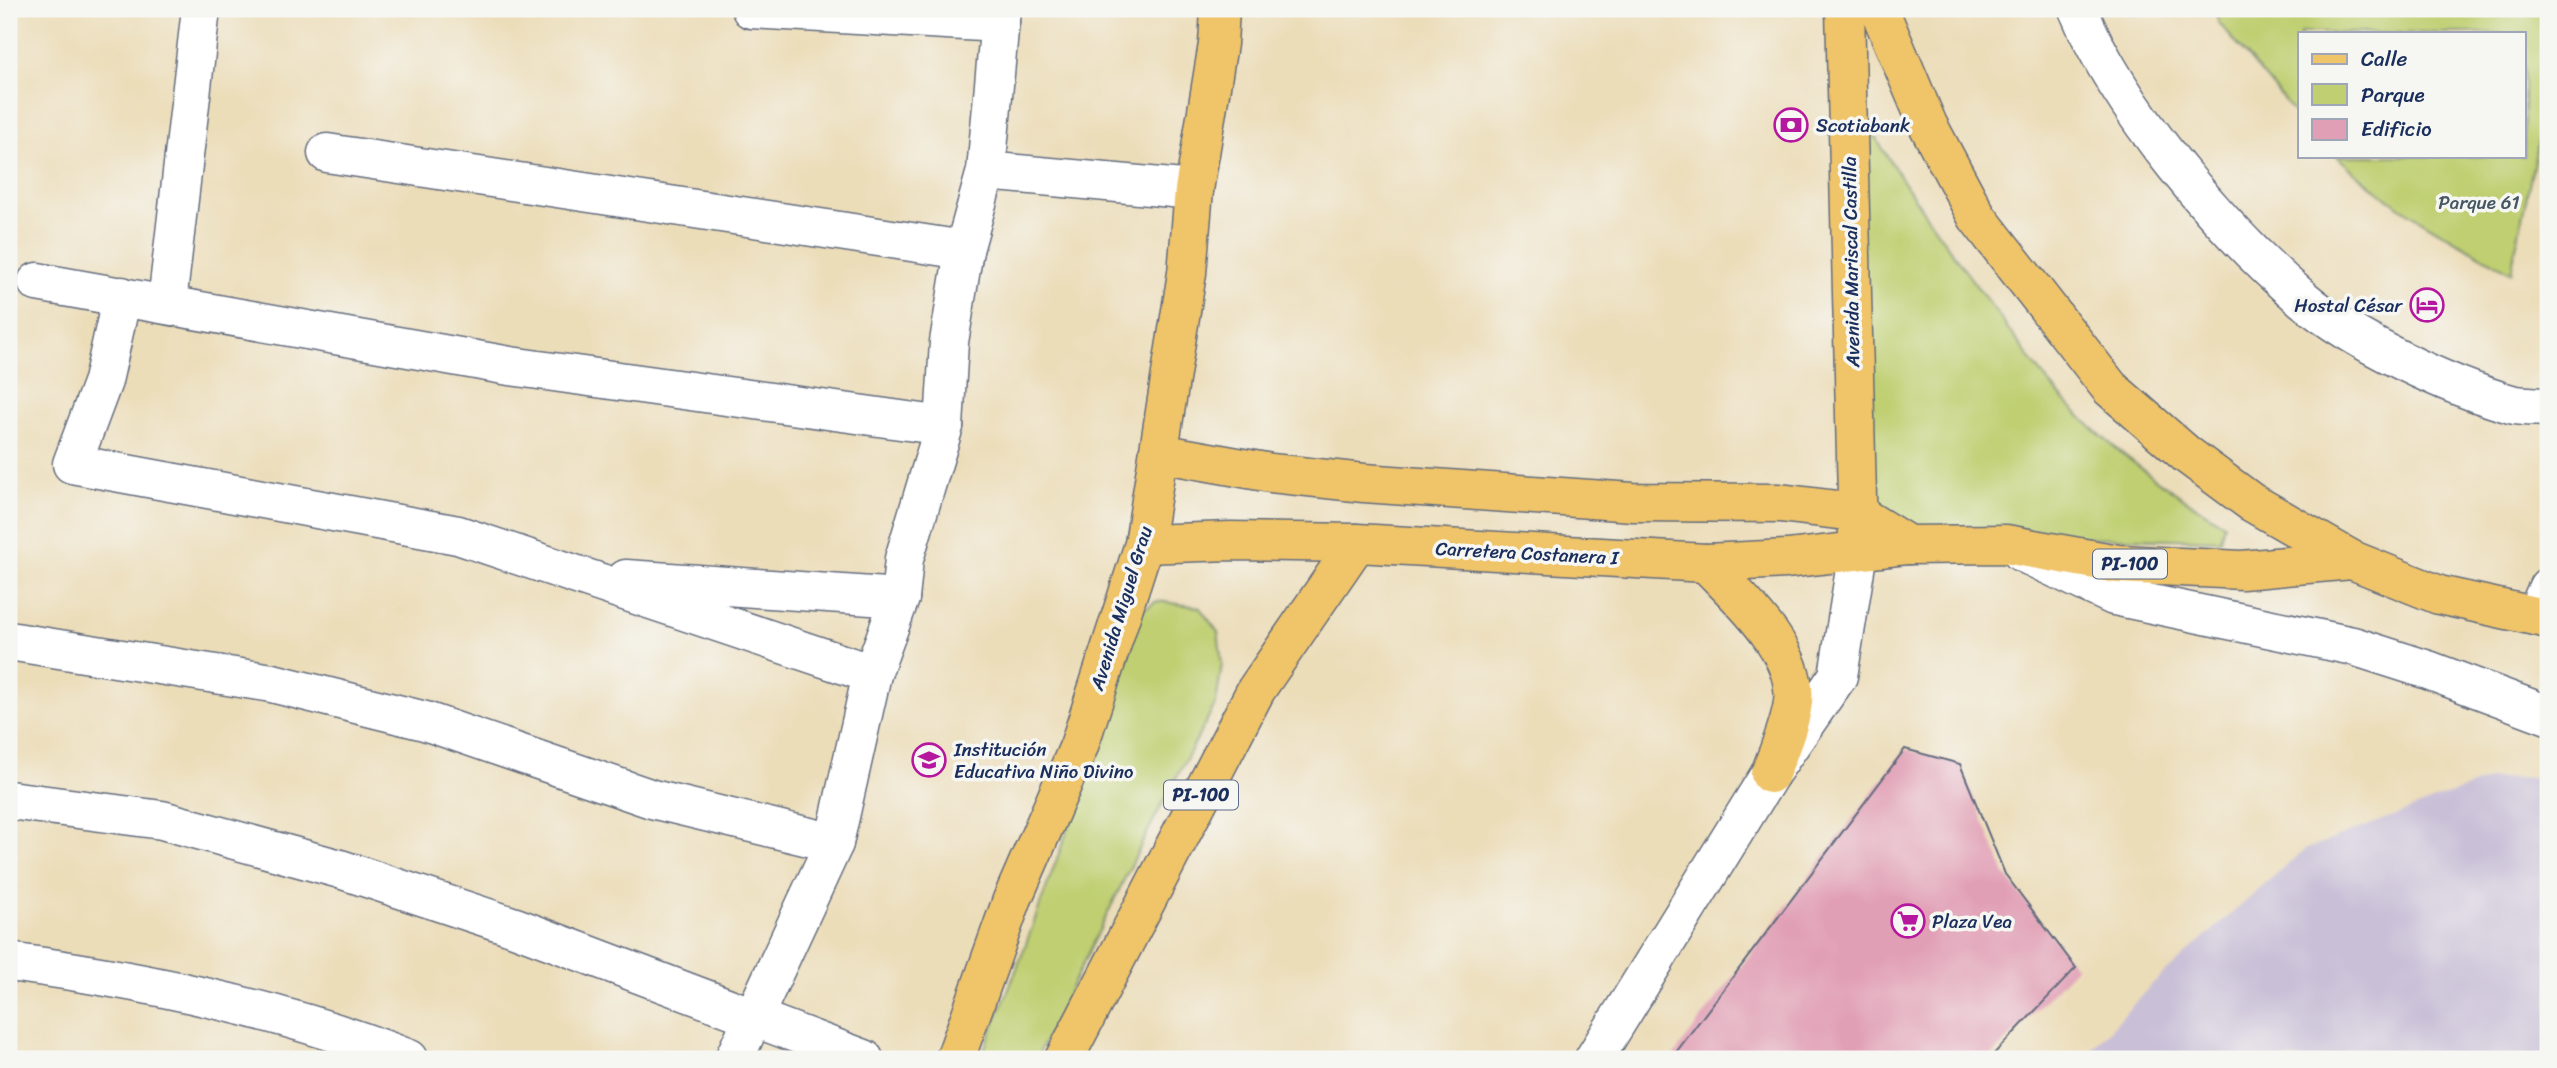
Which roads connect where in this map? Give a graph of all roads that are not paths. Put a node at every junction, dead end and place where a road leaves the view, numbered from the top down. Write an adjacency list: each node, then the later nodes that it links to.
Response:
1 (201, 9): 14 (street)
2 (751, 9): 7 (street)
3 (1220, 9): 10 (main road, Avenida Miguel Grau)
4 (1845, 9): 18 (main road, Avenida Mariscal Castilla)
5 (1879, 9): 22 (main road)
6 (2078, 9): 15 (street)
7 (1001, 16): 9 (street)
8 (327, 153): 11 (street)
9 (986, 171): 10 (street); 11 (street)
10 (1194, 190): 17 (main road, Avenida Miguel Grau)
11 (964, 250): 16 (street)
12 (37, 282): 13 (street)
13 (122, 296): 14 (street); 24 (street)
14 (167, 303): 16 (street)
15 (2548, 407)
16 (944, 426): 25 (street)
17 (1158, 453): 18 (main road, Carretera Costanera I / PI-100); 20 (main road, Avenida Miguel Grau)
18 (1858, 533): 21 (main road, Carretera Costanera I / PI-100); 23 (main road, Carretera Costanera I / PI-100); 30 (street)
19 (1357, 543): 20 (main road, Carretera Costanera I / PI-100); 23 (main road, Carretera Costanera I / PI-100); 39 (main road, PI-100)
20 (1144, 544): 38 (main road, Avenida Miguel Grau)
21 (2006, 544): 22 (main road, Carretera Costanera I / PI-100); 29 (street)
22 (2352, 560): 26 (main road, Carretera Costanera I / PI-100)
23 (1706, 564): 30 (main road)
24 (578, 575): 25 (street); 28 (street)
25 (900, 598): 28 (street)
26 (2544, 607)
27 (9, 641): 32 (street)
28 (872, 674): 32 (street)
29 (2548, 715)
30 (1770, 775): 40 (street)
31 (9, 800): 34 (street)
32 (834, 843): 34 (street)
33 (9, 962): 35 (street)
34 (754, 1015): 36 (street); 37 (street)
35 (409, 1059)
36 (734, 1059)
37 (864, 1059)
38 (955, 1059)
39 (1065, 1059)
40 (1594, 1059)

